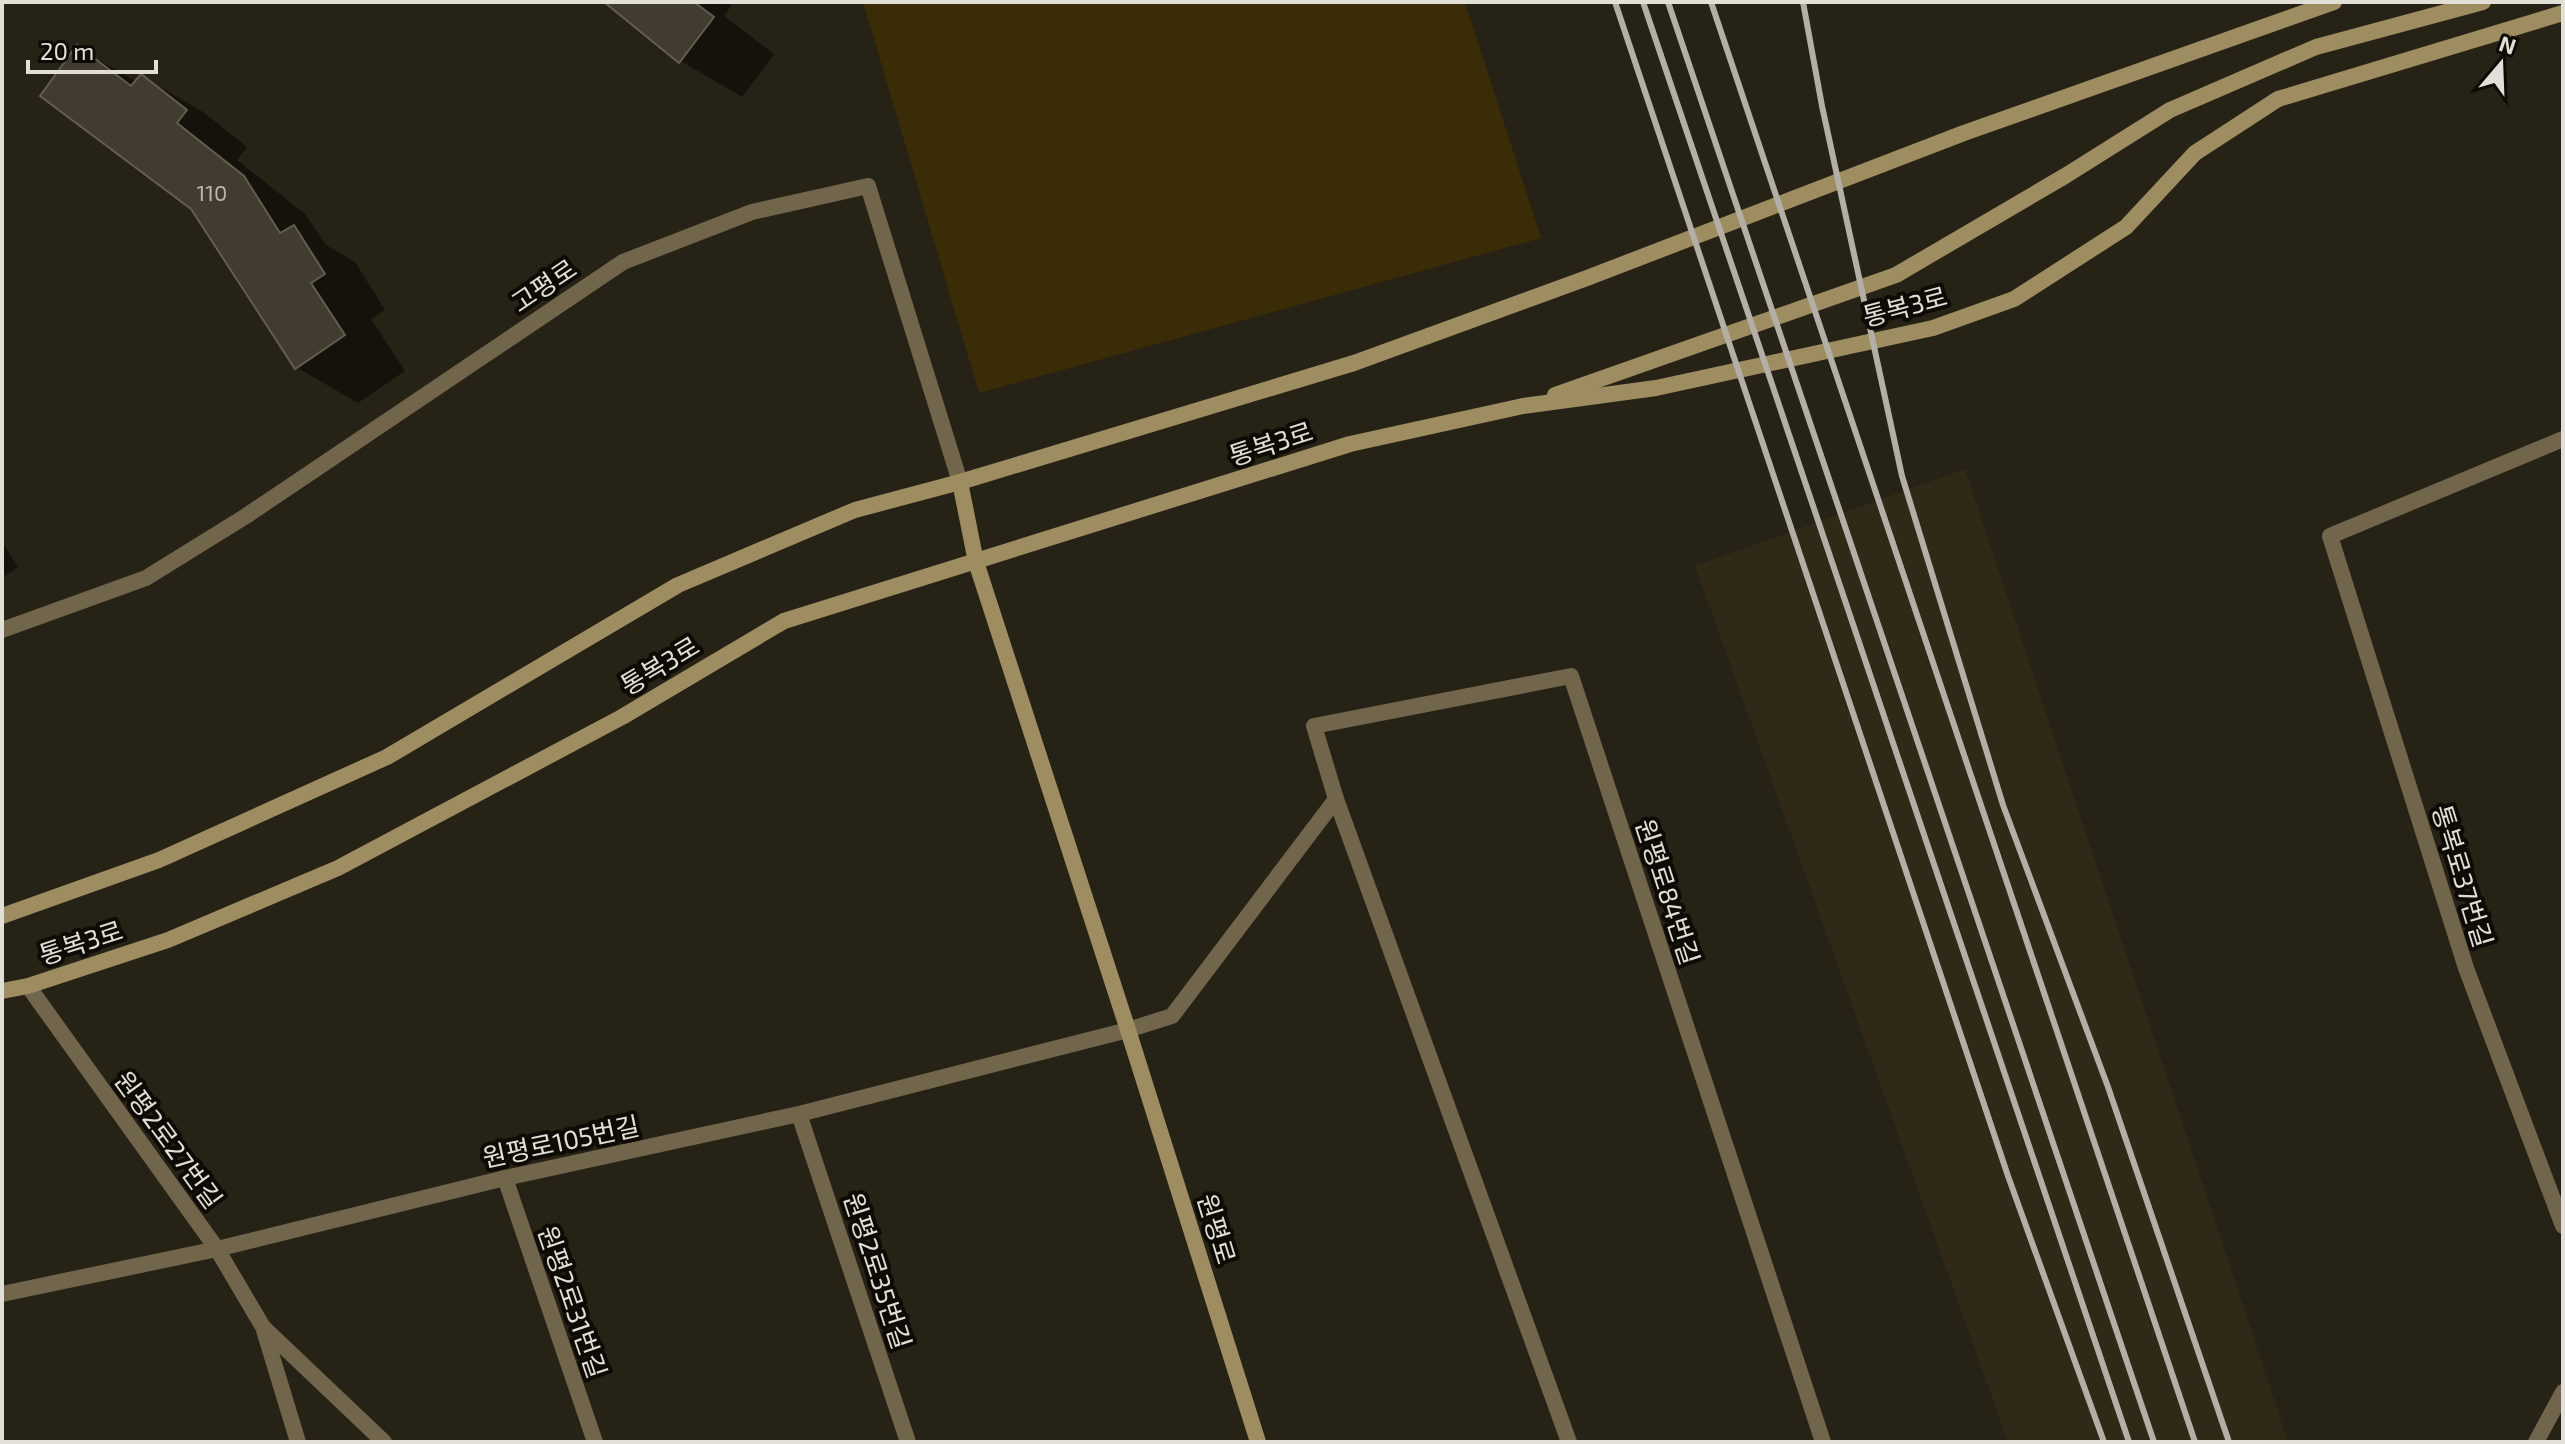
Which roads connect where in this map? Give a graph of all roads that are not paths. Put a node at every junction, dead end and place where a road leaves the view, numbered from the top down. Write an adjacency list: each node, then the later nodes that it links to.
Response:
1 (2334, 2): 6 (street, 통복3로)
2 (2483, 2): 4 (street)
3 (2563, 13): 4 (street, 통복3로)
4 (1523, 406): 7 (street, 통복3로)
5 (2563, 439): 16 (street, 통복로37번길)
6 (960, 482): 7 (street, 원평로); 8 (street, 고평로); 10 (street, 통복3로)
7 (976, 562): 11 (street, 통복3로); 13 (street, 원평로)
8 (2, 630)
9 (1336, 799): 13 (street); 26 (street, 원평로84번길); 27 (street, 원평로84번길)
10 (2, 916)
11 (28, 986): 12 (street, 통복3로); 17 (street, 원평2로27번길)
12 (2, 991)
13 (1128, 1030): 14 (street, 원평로105번길); 25 (street, 원평로)
14 (799, 1114): 15 (street, 원평로105번길); 24 (street, 원평2로35번길)
15 (505, 1178): 17 (street, 원평로105번길); 23 (street, 원평2로31번길)
16 (2563, 1226)
17 (217, 1249): 18 (street, 원평로105번길); 19 (street, 원평2로27번길)
18 (2, 1294)
19 (263, 1327): 21 (street, 원평2로27번길); 22 (street, 원평2로27번길)
20 (2563, 1392): 28 (street)
21 (298, 1442)
22 (384, 1442)
23 (595, 1442)
24 (908, 1442)
25 (1258, 1442)
26 (1569, 1442)
27 (1823, 1442)
28 (2536, 1442)

